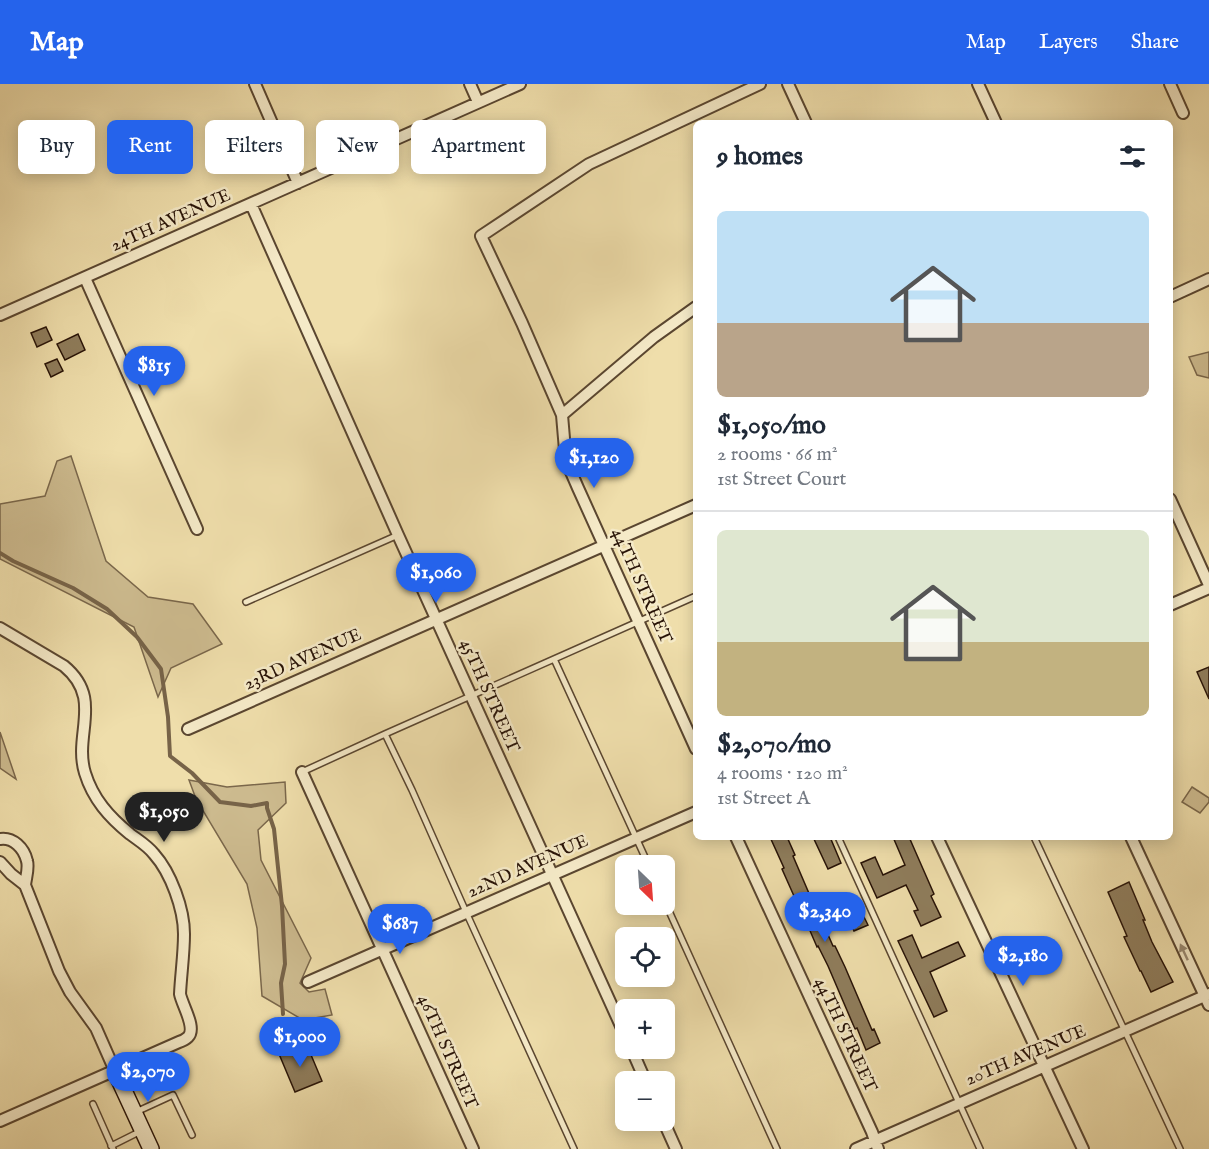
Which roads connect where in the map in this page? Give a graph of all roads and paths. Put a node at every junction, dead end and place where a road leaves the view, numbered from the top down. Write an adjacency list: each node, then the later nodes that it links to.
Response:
1 (255, 84): 12 (street)
2 (470, 84): 8 (street)
3 (520, 84): 8 (street, 24TH AVENUE)
4 (760, 84): 19 (street, 44TH STREET)
5 (788, 84): 10 (street)
6 (978, 84): 11 (street)
7 (1170, 84): 9 (street)
8 (478, 102): 12 (street, 24TH AVENUE)
9 (1183, 113)
10 (805, 120)
11 (995, 120)
12 (298, 183): 13 (street, 24TH AVENUE)
13 (251, 204): 14 (street, 24TH AVENUE); 23 (street, 45TH STREET)
14 (85, 278): 18 (street, 24TH AVENUE); 22 (street)
15 (1209, 279): 16 (street)
16 (1173, 296)
17 (693, 309): 19 (street)
18 (0, 315)
19 (562, 415): 24 (street, 44TH STREET)
20 (693, 506): 24 (street, 23RD AVENUE)
21 (1173, 506): 25 (street)
22 (196, 529)
23 (398, 535): 27 (lane); 29 (street, 45TH STREET)
24 (605, 545): 29 (street, 23RD AVENUE); 30 (street, 44TH STREET)
25 (1209, 587): 28 (street)
26 (693, 597): 30 (lane)
27 (246, 602)
28 (1173, 604)
29 (436, 620): 33 (street, 45TH STREET); 34 (street, 23RD AVENUE)
30 (638, 622): 32 (lane); 36 (street, 44TH STREET)
31 (0, 628): 58 (street)
32 (554, 659): 33 (lane); 39 (lane)
33 (471, 697): 35 (lane); 48 (street, 45TH STREET)
34 (188, 729)
35 (385, 734): 37 (lane); 50 (lane)
36 (693, 742)
37 (302, 772): 52 (street, 46TH STREET)
38 (693, 813): 39 (street, 22ND AVENUE)
39 (637, 838): 46 (lane); 48 (street, 22ND AVENUE)
40 (0, 839): 49 (street)
41 (737, 840): 66 (street, 44TH STREET)
42 (839, 840): 59 (lane)
43 (938, 840): 57 (street)
44 (1035, 840): 56 (lane)
45 (1132, 840): 54 (street, one-way to 45)
46 (644, 855)
47 (0, 862): 49 (street)
48 (552, 876): 50 (street, 22ND AVENUE); 55 (street, 45TH STREET)
49 (25, 885): 58 (street)
50 (466, 912): 52 (street, 22ND AVENUE); 70 (lane)
51 (671, 915): 72 (lane)
52 (382, 949): 53 (street, 22ND AVENUE); 69 (street, 46TH STREET)
53 (308, 982)
54 (1208, 999): 56 (street, 20TH AVENUE)
55 (615, 1013)
56 (1125, 1031): 57 (street, 20TH AVENUE); 76 (lane)
57 (1044, 1067): 59 (street, 20TH AVENUE); 75 (street)
58 (116, 1071): 61 (street); 62 (street)
59 (959, 1103): 66 (street, 20TH AVENUE); 74 (lane)
60 (93, 1104): 67 (lane)
61 (134, 1112): 63 (street); 65 (lane)
62 (0, 1121)
63 (142, 1130): 67 (lane); 68 (street)
64 (668, 1131): 71 (street)
65 (192, 1135)
66 (877, 1145): 73 (street, 20TH AVENUE)
67 (112, 1148)
68 (151, 1149)
69 (473, 1149)
70 (574, 1149)
71 (676, 1149)
72 (777, 1149)
73 (856, 1149)
74 (980, 1149)
75 (1083, 1149)
76 (1179, 1149)

